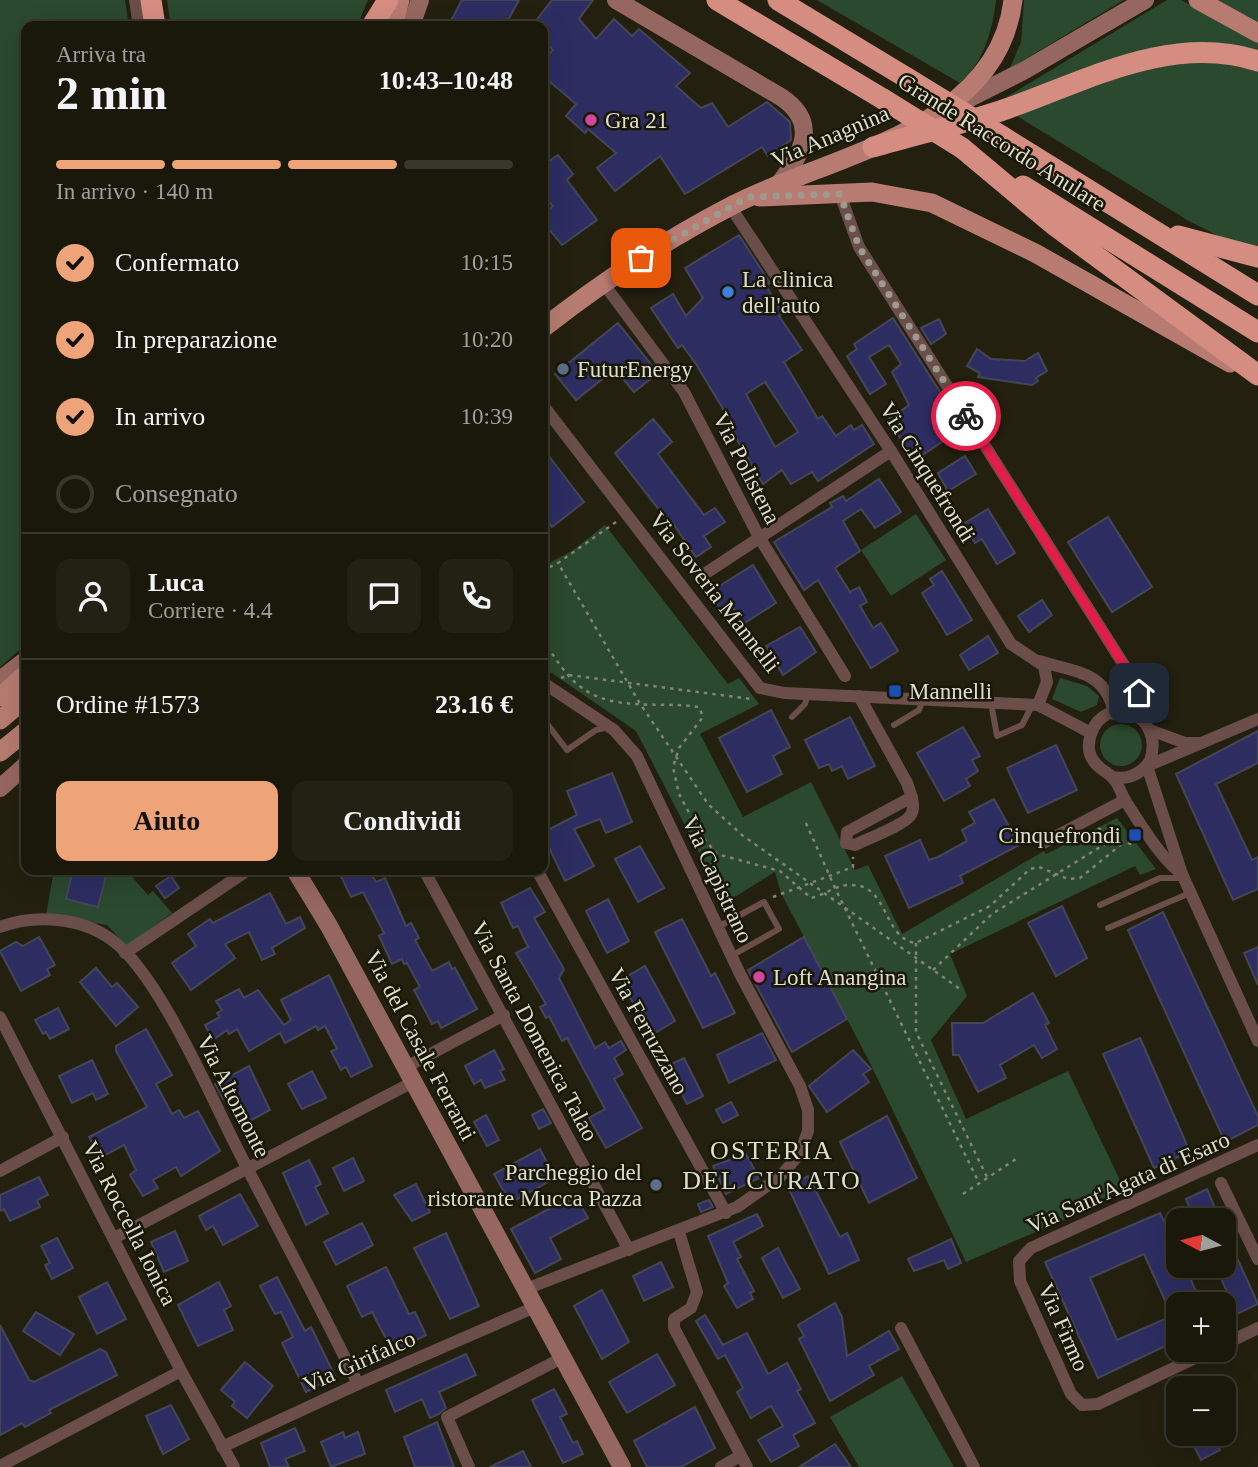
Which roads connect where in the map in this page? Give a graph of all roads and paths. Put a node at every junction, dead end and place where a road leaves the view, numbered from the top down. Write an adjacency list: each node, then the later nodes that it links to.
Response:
1 (135, 0): 13 (street)
2 (151, 0): 14 (highway)
3 (165, 0): 15 (highway)
4 (391, 0): 16 (highway); 17 (street)
5 (400, 0): 18 (main road)
6 (420, 0): 19 (street)
7 (616, 0): 25 (street)
8 (717, 0): 24 (highway, Grande Raccordo Anulare, bridge)
9 (778, 0): 28 (highway, Grande Raccordo Anulare, bridge)
10 (1013, 0): 22 (main road)
11 (1146, 0): 22 (street, Via Anagnina)
12 (1198, 0): 20 (main road)
13 (138, 21)
14 (154, 21)
15 (168, 21)
16 (376, 21)
17 (382, 21)
18 (394, 21)
19 (413, 21)
20 (1258, 33)
21 (1258, 61): 23 (highway)
22 (944, 111): 23 (main road, Via Anagnina)
23 (873, 147): 25 (main road, Via Anagnina)
24 (962, 148): 33 (highway, Grande Raccordo Anulare); 34 (highway)
25 (779, 184): 27 (main road, Via Anagnina)
26 (840, 194): 27 (main road); 34 (main road); 61 (street)
27 (739, 202): 30 (main road, Via Anagnina); 36 (street, Via Cinquefrondi)
28 (1149, 227): 29 (highway); 31 (highway, Grande Raccordo Anulare)
29 (1258, 257)
30 (604, 284): 32 (main road, Via Anagnina); 38 (street, Via Polistena)
31 (1258, 295)
32 (548, 325)
33 (1258, 332)
34 (1258, 377)
35 (548, 412): 37 (street, Via Soveria Mannelli)
36 (891, 451): 38 (street); 43 (street, Via Cinquefrondi)
37 (628, 514): 39 (path); 52 (street, Via Soveria Mannelli)
38 (760, 537): 41 (street); 46 (street, Via Polistena)
39 (558, 563): 40 (path); 48 (path)
40 (548, 568)
41 (706, 573)
42 (548, 648): 45 (path)
43 (1038, 661): 59 (street); 60 (street, Via Cinquefrondi)
44 (21, 666): 50 (street)
45 (569, 675): 48 (path); 51 (path); 57 (path)
46 (845, 676)
47 (21, 677): 50 (main road)
48 (629, 685): 52 (path); 57 (path)
49 (548, 686): 51 (street, Via Capistrano)
50 (2, 690)
51 (555, 691): 67 (street, Via Capistrano)
52 (766, 691): 53 (street, Via Soveria Mannelli)
53 (808, 694): 54 (street, Via Soveria Mannelli); 62 (lane)
54 (859, 696): 55 (street, Via Soveria Mannelli); 85 (street)
55 (923, 699): 58 (street, Via Soveria Mannelli); 65 (lane)
56 (21, 702): 64 (main road)
57 (639, 702): 73 (path); 73 (path)
58 (991, 703): 59 (street, Via Soveria Mannelli); 59 (lane)
59 (1035, 705): 69 (street)
60 (1114, 714): 61 (street); 69 (street)
61 (1135, 715): 68 (street)
62 (792, 717)
63 (1258, 719): 71 (street)
64 (0, 720)
65 (894, 724)
66 (548, 725): 67 (lane)
67 (610, 727): 102 (street, Via Capistrano)
68 (1150, 730): 71 (street); 74 (street)
69 (1091, 733): 76 (street)
70 (21, 736): 72 (main road)
71 (1203, 743): 74 (street)
72 (0, 752)
73 (675, 758): 93 (path); 94 (path)
74 (1147, 766): 76 (street); 92 (street)
75 (21, 769): 77 (street)
76 (1112, 777): 78 (street)
77 (0, 788)
78 (1125, 800): 79 (street); 81 (street)
79 (1092, 818): 82 (path); 83 (street)
80 (806, 823): 90 (path)
81 (1151, 836): 84 (path); 92 (street)
82 (1113, 839): 84 (path); 91 (path)
83 (1043, 843)
84 (1123, 844): 91 (path)
85 (852, 845): 90 (path)
86 (241, 875): 105 (street)
87 (298, 875): 113 (street, Via del Casale Ferranti)
88 (427, 875): 110 (street, Via Santa Domenica Talao)
89 (540, 875): 123 (street, Via Ferruzzano)
90 (829, 875): 93 (path); 95 (path)
91 (1056, 875): 104 (path); 108 (path)
92 (1183, 876): 96 (street); 99 (lane)
93 (808, 882): 94 (path); 97 (path)
94 (797, 886): 97 (path); 98 (path)
95 (835, 888): 97 (path); 100 (path); 104 (path)
96 (1191, 892): 103 (lane); 112 (street)
97 (823, 893): 100 (path)
98 (764, 902): 102 (lane); 106 (lane)
99 (1100, 905)
100 (844, 906): 107 (path); 120 (path)
101 (0, 927): 105 (street, Via Altomonte)
102 (718, 927): 106 (street, Via Capistrano)
103 (1108, 928)
104 (916, 943): 107 (path)
105 (125, 953): 117 (street, Via Altomonte)
106 (731, 956): 123 (street, Via Capistrano)
107 (914, 957): 108 (path); 119 (path)
108 (932, 970): 109 (path)
109 (960, 989)
110 (504, 1015): 113 (street); 126 (street, Via Santa Domenica Talao)
111 (0, 1017): 114 (street, Via Roccella Ionica)
112 (1258, 1041)
113 (409, 1074): 117 (street); 129 (street, Via del Casale Ferranti)
114 (63, 1137): 118 (street); 125 (street, Via Roccella Ionica)
115 (1258, 1145): 128 (street, Via Sant'Agata di Esaro)
116 (1019, 1157): 119 (path)
117 (246, 1166): 125 (street); 137 (street, Via Altomonte)
118 (0, 1171)
119 (987, 1177): 120 (path)
120 (979, 1183): 122 (path)
121 (1221, 1183): 127 (street)
122 (963, 1194)
123 (726, 1213): 124 (street, Via Capistrano)
124 (679, 1231): 126 (street, Via Capistrano); 139 (street)
125 (114, 1238): 136 (street, Via Roccella Ionica)
126 (629, 1250): 129 (street, Via Capistrano)
127 (1258, 1259)
128 (1018, 1261): 135 (street, Via Firmo)
129 (526, 1289): 130 (street, Via del Casale Ferranti)
130 (536, 1307): 134 (street, Via del Casale Ferranti); 137 (street, Via Girifalco)
131 (901, 1328): 145 (street)
132 (1258, 1328): 133 (street)
133 (1236, 1339)
134 (564, 1357): 142 (street); 143 (street, Via del Casale Ferranti)
135 (1187, 1362)
136 (181, 1371): 138 (street, Via Roccella Ionica); 140 (street)
137 (358, 1384): 138 (street, Via Girifalco)
138 (222, 1447): 141 (street)
139 (744, 1461): 144 (street)
140 (0, 1466)
141 (234, 1467)
142 (469, 1467)
143 (622, 1467)
144 (721, 1467)
145 (974, 1467)

